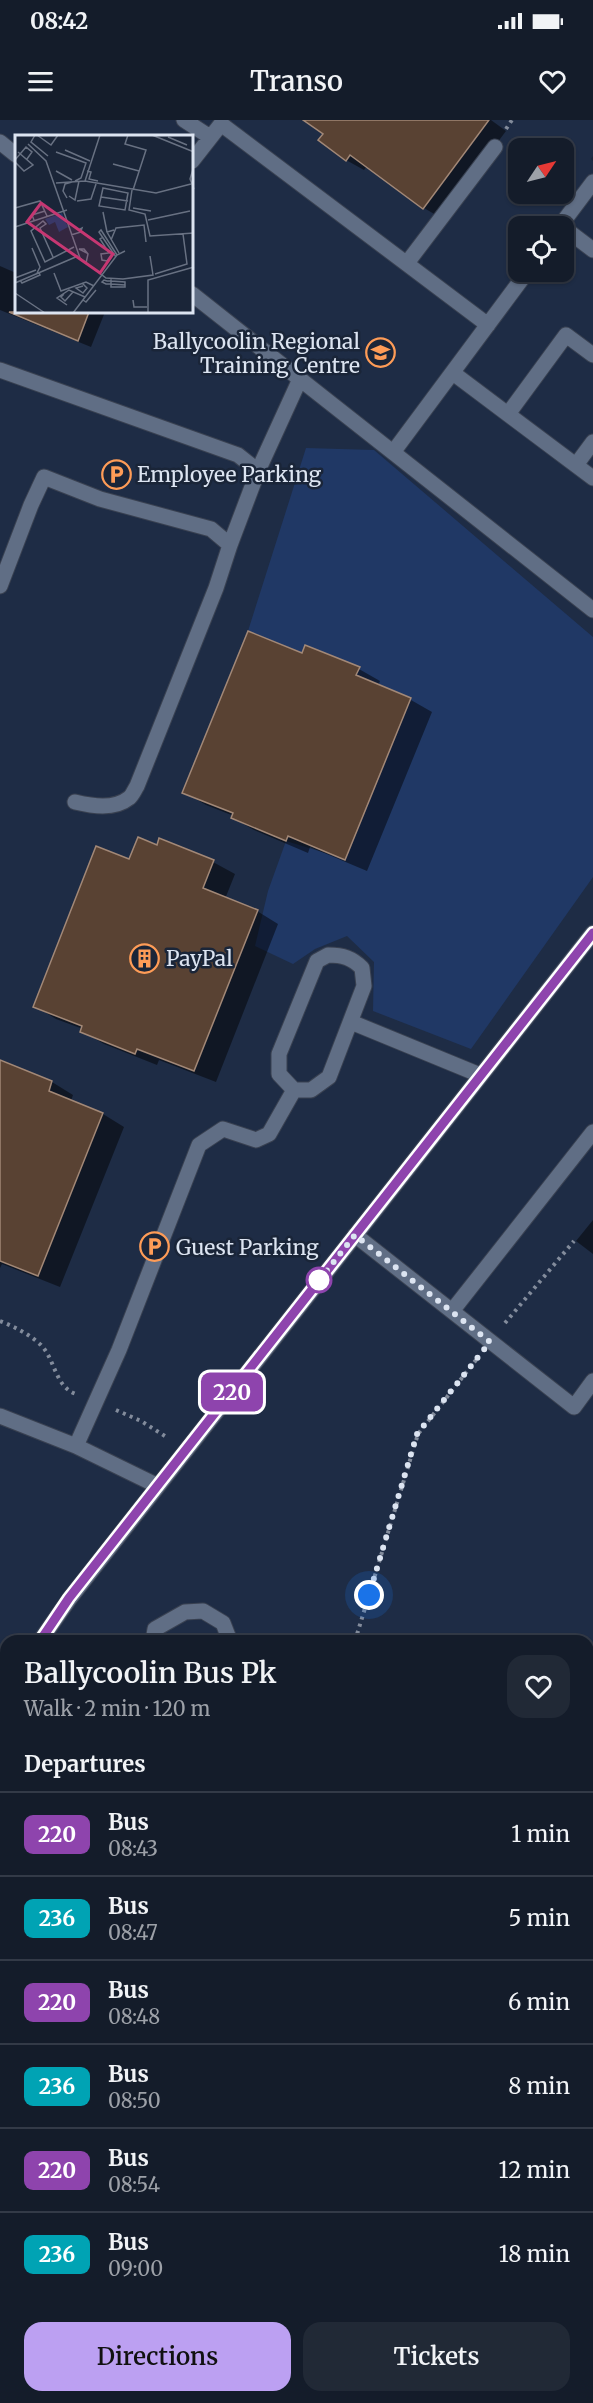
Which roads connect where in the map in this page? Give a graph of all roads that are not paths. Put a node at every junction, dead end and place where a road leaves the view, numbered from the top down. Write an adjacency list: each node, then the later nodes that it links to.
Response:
1 (184, 120): 2 (street)
2 (210, 137): 6 (street); 11 (street)
3 (0, 142): 5 (street)
4 (495, 147): 11 (street)
5 (15, 154)
6 (194, 158)
7 (593, 182): 8 (street)
8 (569, 216)
9 (574, 236): 10 (street)
10 (593, 250)
11 (407, 263): 14 (street)
12 (520, 282): 14 (street)
13 (194, 296): 18 (street)
14 (488, 325): 17 (street)
15 (593, 355): 19 (street)
16 (0, 370): 23 (street)
17 (453, 373): 19 (street); 21 (street)
18 (300, 379): 21 (street); 23 (street)
19 (508, 414): 22 (street)
20 (593, 442): 22 (street)
21 (394, 451): 28 (street)
22 (576, 465): 24 (street)
23 (258, 471): 25 (street)
24 (593, 478)
25 (230, 545): 26 (street); 29 (street)
26 (7, 547): 27 (street)
27 (0, 586)
28 (593, 610)
29 (75, 802)
30 (593, 933): 32 (street)
31 (351, 1022): 32 (street); 33 (street); 33 (street)
32 (480, 1075): 35 (street)
33 (294, 1090): 39 (street)
34 (593, 1132): 36 (street)
35 (355, 1235): 36 (street); 40 (street)
36 (452, 1311): 37 (street)
37 (590, 1391)
38 (0, 1416): 39 (street)
39 (76, 1446): 40 (street)
40 (158, 1486): 41 (street)
41 (44, 1635)
42 (154, 1635): 43 (street)
43 (228, 1635)

